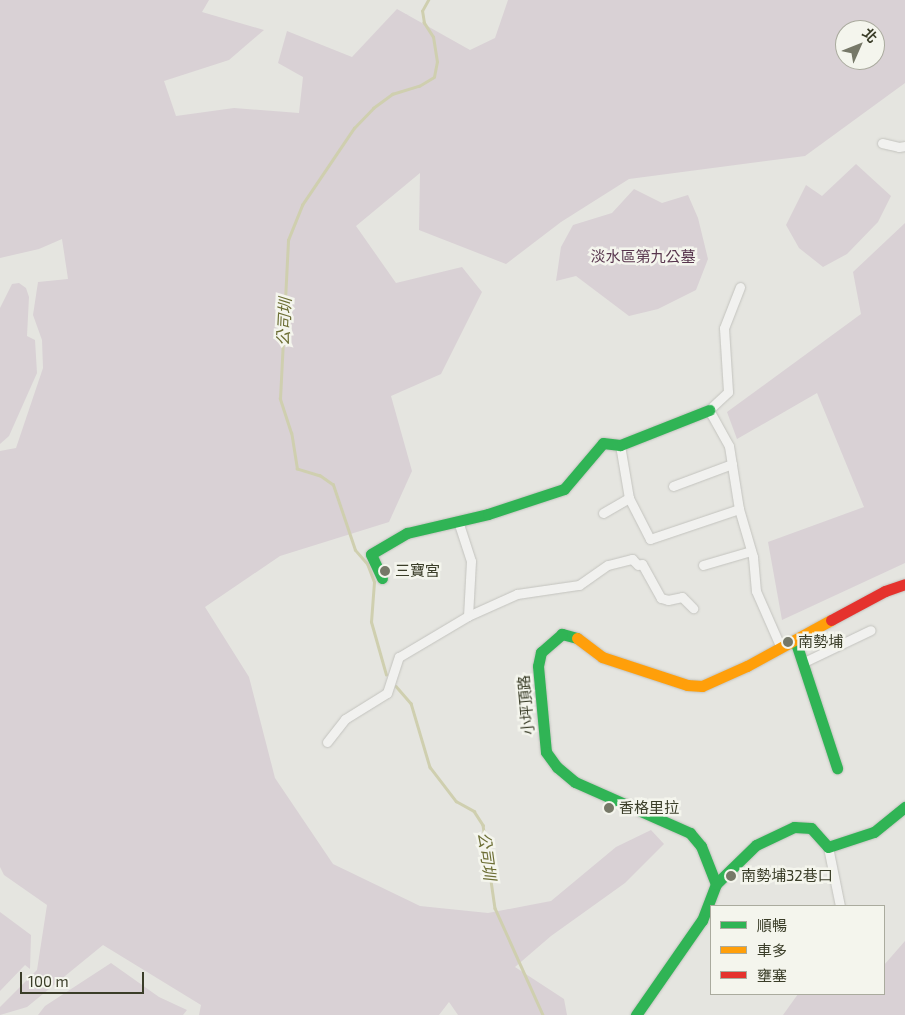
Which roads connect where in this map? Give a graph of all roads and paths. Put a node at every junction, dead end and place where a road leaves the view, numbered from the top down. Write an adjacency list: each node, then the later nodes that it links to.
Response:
1 (882, 143): 2 (street)
2 (905, 146)
3 (740, 287): 4 (street)
4 (709, 410): 5 (street); 6 (street)
5 (620, 445): 8 (street); 11 (street)
6 (732, 464): 7 (street); 9 (street)
7 (673, 486)
8 (629, 498): 9 (street); 10 (street)
9 (739, 509): 12 (street)
10 (603, 513)
11 (458, 521): 14 (street); 17 (street)
12 (751, 551): 13 (street); 20 (street)
13 (703, 565)
14 (382, 578)
15 (905, 584): 19 (street, 小坪頂路)
16 (693, 608): 17 (street)
17 (468, 616): 22 (street)
18 (871, 630): 21 (street)
19 (794, 640): 20 (street, 小坪頂路); 21 (street)
20 (781, 648): 26 (street, 小坪頂路)
21 (802, 663): 23 (street)
22 (327, 742)
23 (837, 768)
24 (905, 807): 25 (street)
25 (828, 847): 26 (street); 27 (street)
26 (716, 884): 28 (street)
27 (840, 905)
28 (636, 1015)

